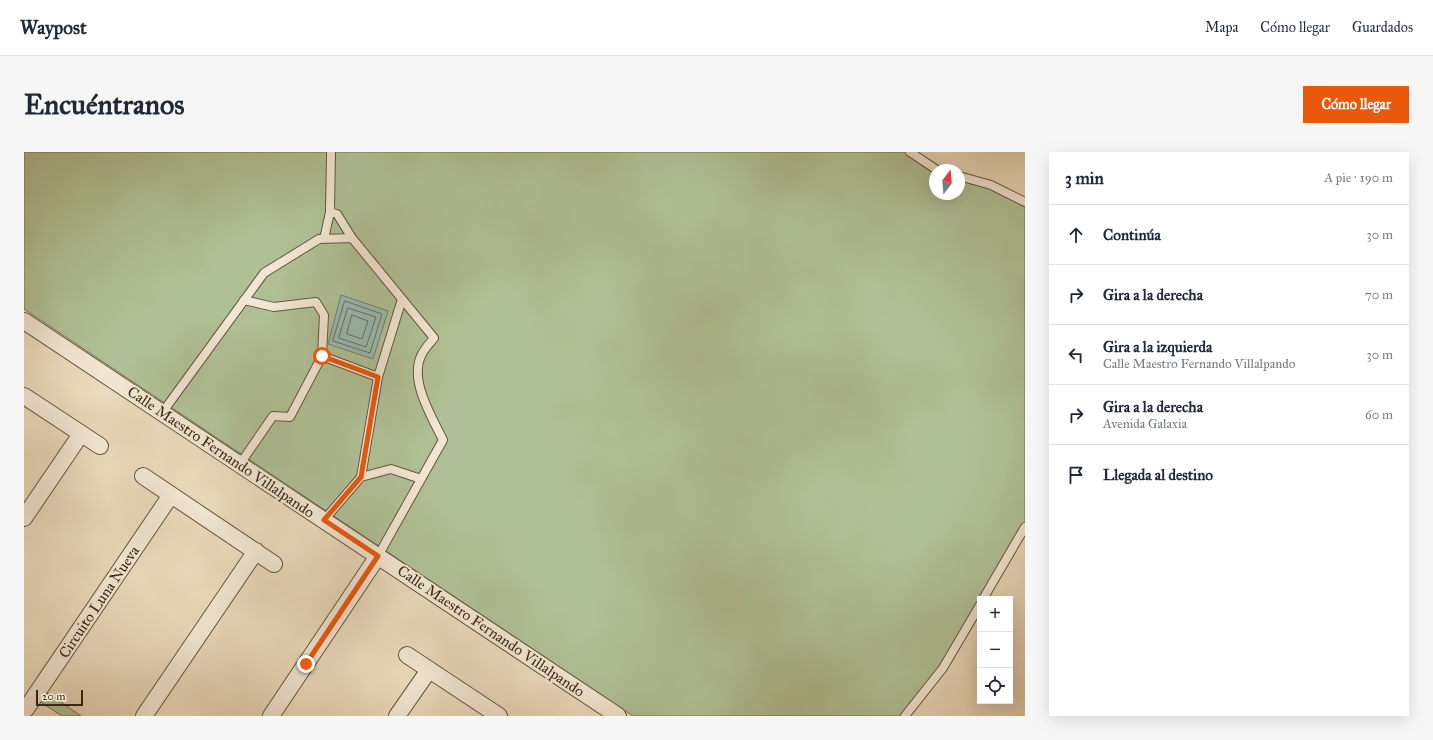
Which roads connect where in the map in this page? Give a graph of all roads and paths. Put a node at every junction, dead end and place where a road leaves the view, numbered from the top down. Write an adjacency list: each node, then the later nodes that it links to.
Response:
1 (331, 152): 6 (lane)
2 (910, 152): 3 (lane)
3 (929, 165)
4 (965, 178): 5 (lane)
5 (1025, 202)
6 (330, 212): 7 (lane); 8 (lane)
7 (352, 238): 8 (lane); 9 (lane)
8 (324, 239): 10 (lane)
9 (402, 299): 13 (lane); 21 (lane)
10 (244, 300): 12 (lane); 15 (lane)
11 (24, 321): 15 (street, Calle Maestro Fernando Villalpando)
12 (322, 356): 13 (lane); 18 (lane)
13 (378, 377): 20 (lane)
14 (24, 396): 16 (street)
15 (162, 413): 18 (street, Calle Maestro Fernando Villalpando)
16 (81, 434): 17 (street); 23 (street)
17 (100, 446)
18 (240, 464): 24 (street, Calle Maestro Fernando Villalpando)
19 (143, 476): 22 (street)
20 (361, 477): 21 (lane); 24 (lane)
21 (421, 479): 27 (lane)
22 (171, 495): 26 (street); 33 (street, Circuito Luna Nueva)
23 (24, 518)
24 (324, 520): 27 (street, Calle Maestro Fernando Villalpando)
25 (1025, 527): 29 (lane)
26 (256, 551): 28 (street); 34 (street)
27 (378, 556): 35 (street); 38 (street, Calle Maestro Fernando Villalpando)
28 (274, 564)
29 (985, 596)
30 (977, 610): 39 (lane)
31 (407, 655): 32 (street)
32 (429, 670): 36 (street); 37 (street)
33 (29, 710)
34 (144, 716)
35 (271, 716)
36 (397, 716)
37 (499, 716)
38 (618, 716)
39 (905, 716)

